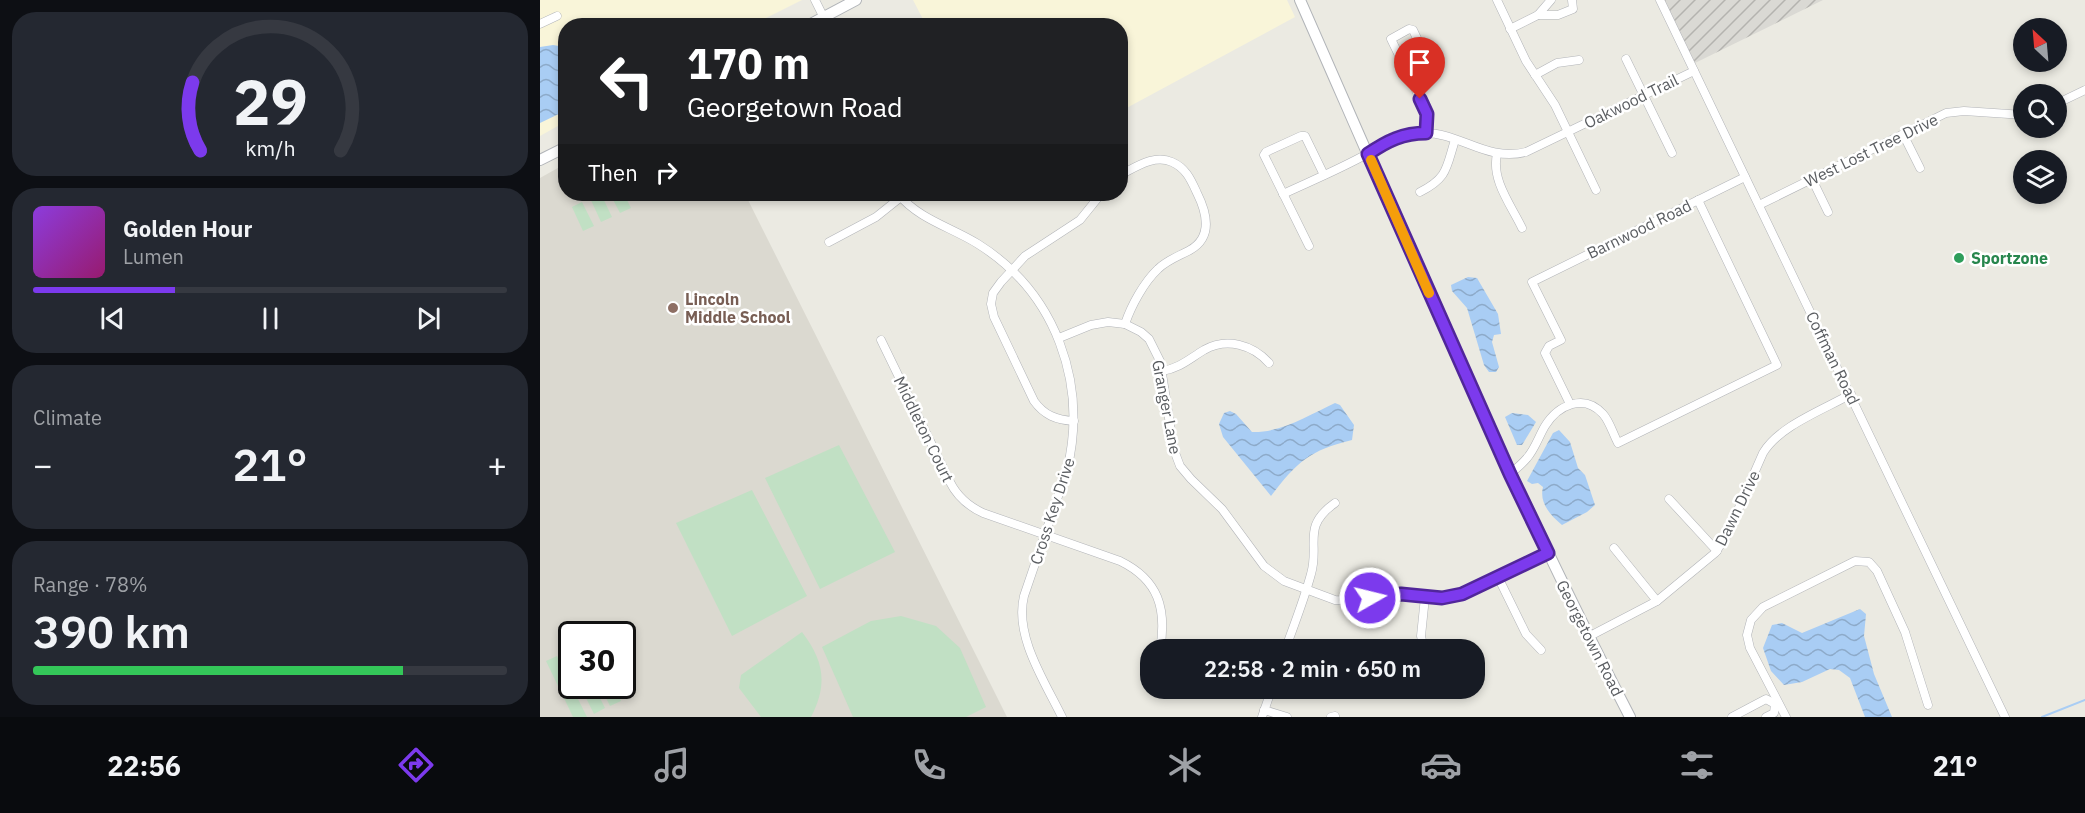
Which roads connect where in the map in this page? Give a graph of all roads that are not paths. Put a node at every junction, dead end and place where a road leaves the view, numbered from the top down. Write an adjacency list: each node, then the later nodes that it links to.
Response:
1 (815, 0): 10 (street)
2 (856, 0): 11 (main road)
3 (1300, 0): 29 (main road, Georgetown Road)
4 (1497, 0): 13 (street)
5 (1551, 0): 8 (street)
6 (1572, 0): 8 (street)
7 (1660, 0): 16 (street, Coffman Road)
8 (1538, 15): 13 (street)
9 (557, 16): 12 (street)
10 (824, 18)
11 (830, 18)
12 (540, 24)
13 (1510, 29): 17 (street)
14 (1626, 59): 20 (street)
15 (1579, 60): 17 (street)
16 (1694, 71): 20 (street, Oakwood Trail); 35 (street, Coffman Road)
17 (1534, 75): 23 (street)
18 (1415, 88): 18 (street); 24 (street)
19 (2085, 91): 21 (street)
20 (1644, 96): 23 (street, Oakwood Trail); 28 (street)
21 (2067, 99)
22 (2013, 115): 25 (street, West Lost Tree Drive)
23 (1568, 132): 30 (street, Oakwood Trail); 37 (street, Oakwood Trail)
24 (1426, 133): 26 (street, Oakwood Trail); 29 (street, Oakwood Trail)
25 (1903, 134): 32 (street); 36 (street, West Lost Tree Drive)
26 (1455, 140): 30 (street, Oakwood Trail); 38 (street)
27 (558, 151): 31 (main road)
28 (1672, 153)
29 (1368, 154): 34 (street, Oakwood Trail); 58 (main road, Georgetown Road)
30 (1497, 154): 46 (street)
31 (540, 160)
32 (1920, 168)
33 (1128, 172): 50 (street)
34 (1324, 175): 39 (street, Oakwood Trail); 39 (street)
35 (1745, 177): 40 (street, Barnwood Road); 44 (street, Coffman Road)
36 (1812, 179): 44 (street, West Lost Tree Drive); 45 (street)
37 (1596, 190)
38 (1420, 192)
39 (1283, 194): 48 (street)
40 (1698, 200): 56 (street, Barnwood Road); 56 (street)
41 (893, 201): 47 (street)
42 (906, 201): 49 (street, Cross Key Drive)
43 (1095, 201): 49 (street)
44 (1759, 205): 55 (street, Coffman Road)
45 (1828, 213)
46 (1522, 228)
47 (829, 242)
48 (1309, 246)
49 (1012, 270): 51 (street, Cross Key Drive); 57 (street)
50 (1125, 324): 51 (street); 54 (street, Granger Lane)
51 (1059, 338): 57 (street, Cross Key Drive)
52 (881, 340): 61 (street, Middleton Court)
53 (1269, 363): 54 (street)
54 (1162, 370): 66 (street, Granger Lane)
55 (1851, 394): 63 (street, Dawn Drive); 78 (street, Coffman Road)
56 (1570, 404): 58 (street)
57 (1074, 421): 61 (street, Cross Key Drive)
58 (1510, 474): 64 (main road, Georgetown Road)
59 (1669, 499): 63 (street)
60 (1335, 503): 66 (street)
61 (1044, 535): 70 (street, Middleton Court); 79 (street, Cross Key Drive)
62 (1614, 548): 68 (street)
63 (1717, 551): 68 (street, Dawn Drive)
64 (1548, 553): 65 (street, Granger Lane); 69 (main road, Georgetown Road)
65 (1498, 577): 67 (street, Granger Lane); 73 (street)
66 (1306, 588): 67 (street, Granger Lane); 71 (street)
67 (1425, 597): 72 (street)
68 (1657, 601): 69 (street, Dawn Drive)
69 (1588, 637): 81 (main road, Georgetown Road)
70 (1162, 639)
71 (1289, 639)
72 (1422, 639)
73 (1541, 650)
74 (1268, 699): 77 (street)
75 (1777, 703): 76 (street); 82 (street); 83 (street); 84 (street)
76 (1928, 705)
77 (1263, 714): 80 (street)
78 (2004, 714)
79 (1062, 717)
80 (1287, 717)
81 (1630, 717)
82 (1732, 717)
83 (1766, 717)
84 (1786, 717)

